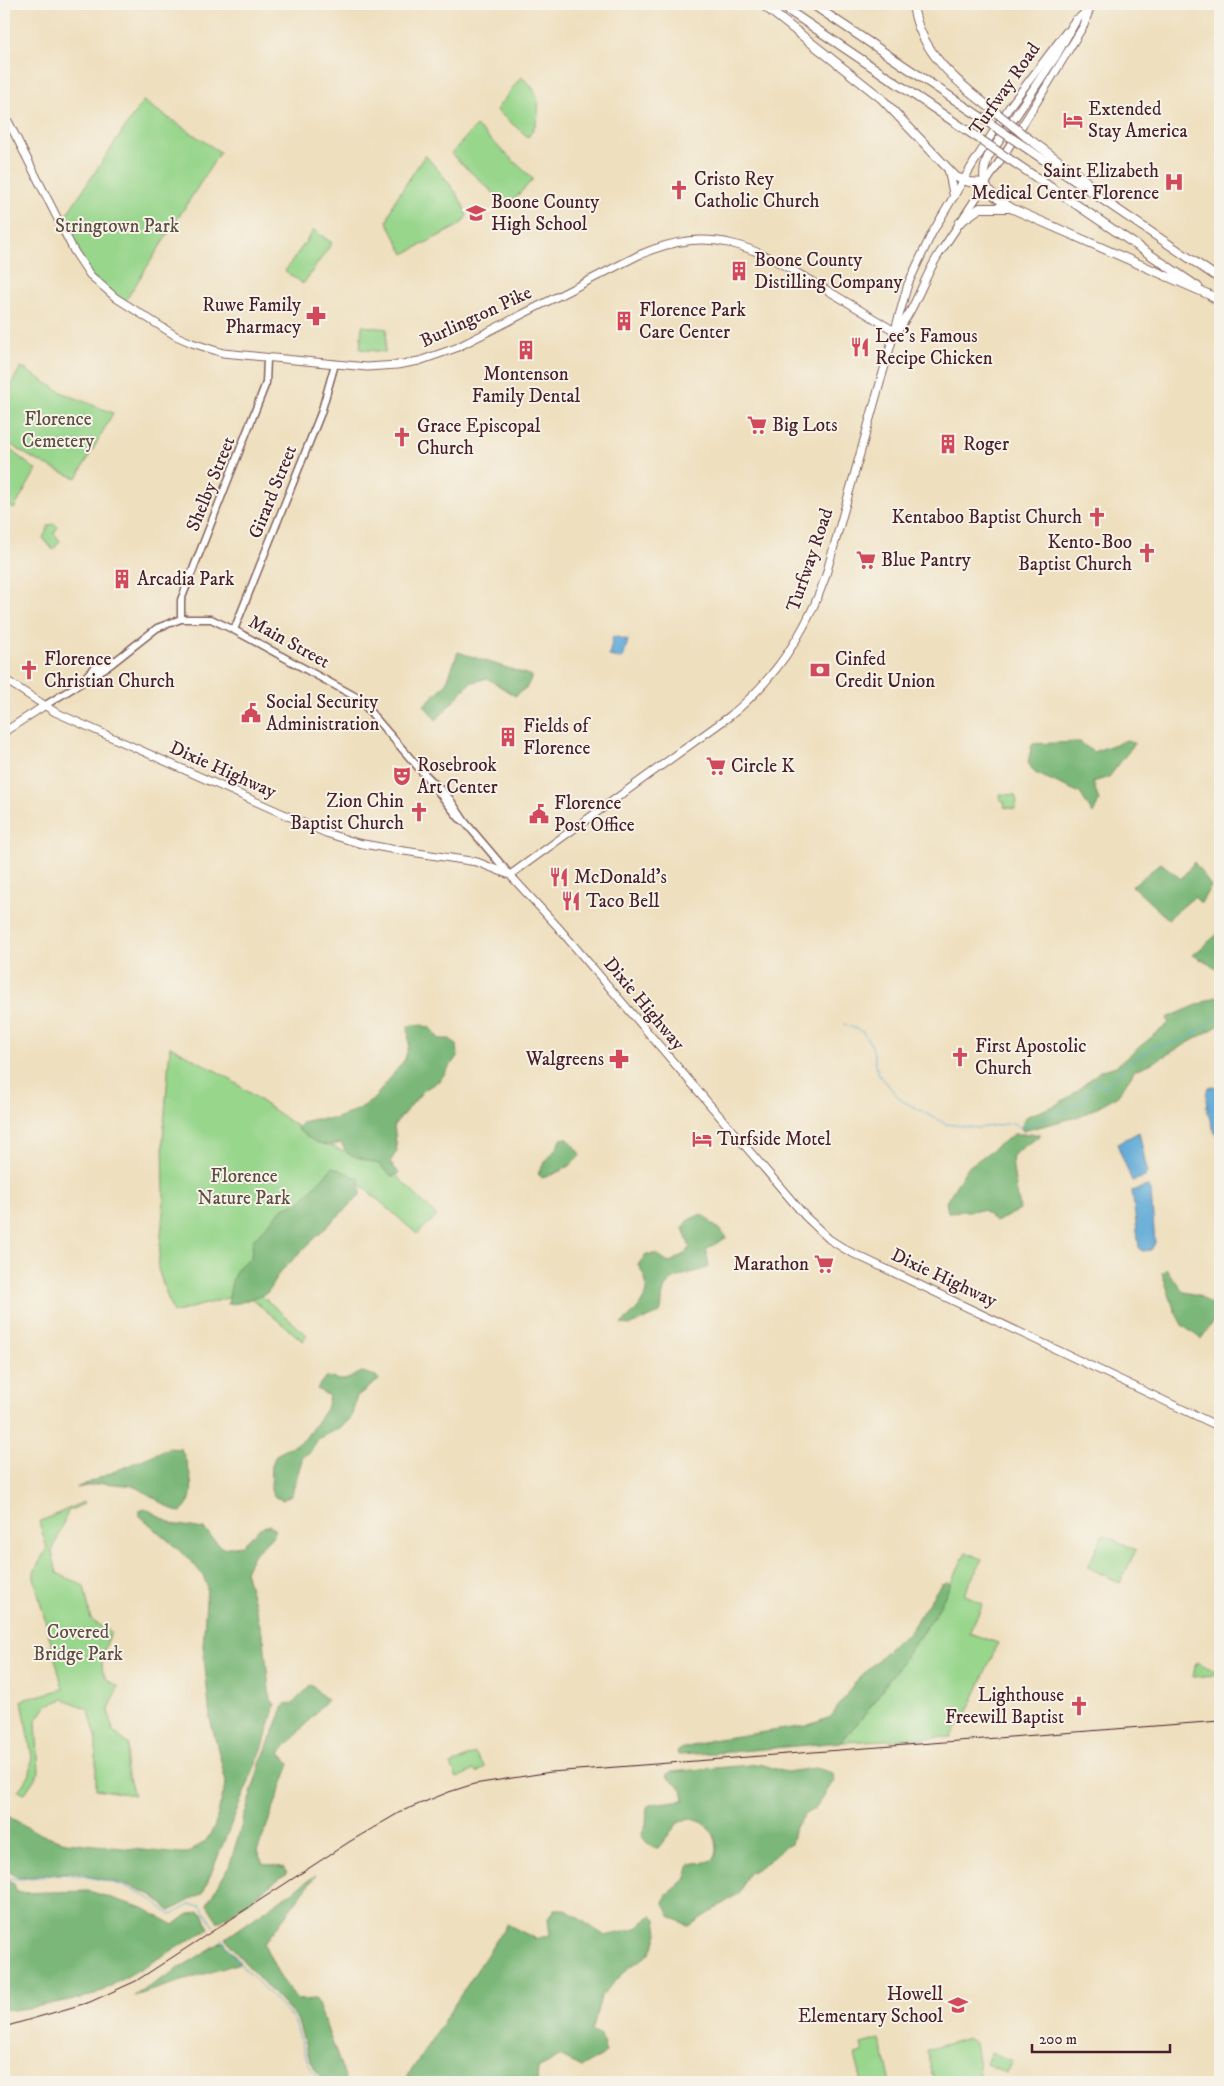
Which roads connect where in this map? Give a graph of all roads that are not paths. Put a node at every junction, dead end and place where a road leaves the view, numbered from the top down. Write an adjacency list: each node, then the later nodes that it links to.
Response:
1 (762, 4): 8 (highway)
2 (779, 4): 16 (highway, bridge)
3 (812, 4): 12 (highway, bridge)
4 (913, 4): 12 (highway, bridge)
5 (1091, 6): 6 (main road, Turfway Road); 10 (main road, Turfway Road)
6 (1076, 20): 9 (main road, Turfway Road); 10 (highway)
7 (4, 113): 19 (main road, Burlington Pike)
8 (949, 169): 9 (highway); 11 (highway)
9 (963, 180): 10 (highway); 11 (main road, Turfway Road)
10 (985, 182): 13 (highway); 14 (main road, Turfway Road)
11 (954, 196): 18 (main road, Turfway Road)
12 (1101, 199): 15 (highway)
13 (1013, 208): 14 (highway); 16 (highway)
14 (959, 223): 18 (main road, Turfway Road)
15 (1220, 279)
16 (1212, 296): 17 (highway)
17 (1220, 302)
18 (896, 332): 20 (main road, Burlington Pike); 26 (main road, Turfway Road)
19 (267, 358): 20 (main road, Burlington Pike); 21 (street, Shelby Street)
20 (335, 364): 22 (street, Girard Street)
21 (181, 619): 22 (street, Main Street); 24 (street, Main Street)
22 (234, 630): 26 (street, Main Street)
23 (4, 680): 24 (main road, Dixie Highway)
24 (44, 706): 25 (main road); 26 (main road, Dixie Highway)
25 (4, 732)
26 (510, 875): 27 (main road, Dixie Highway)
27 (1220, 1426)

